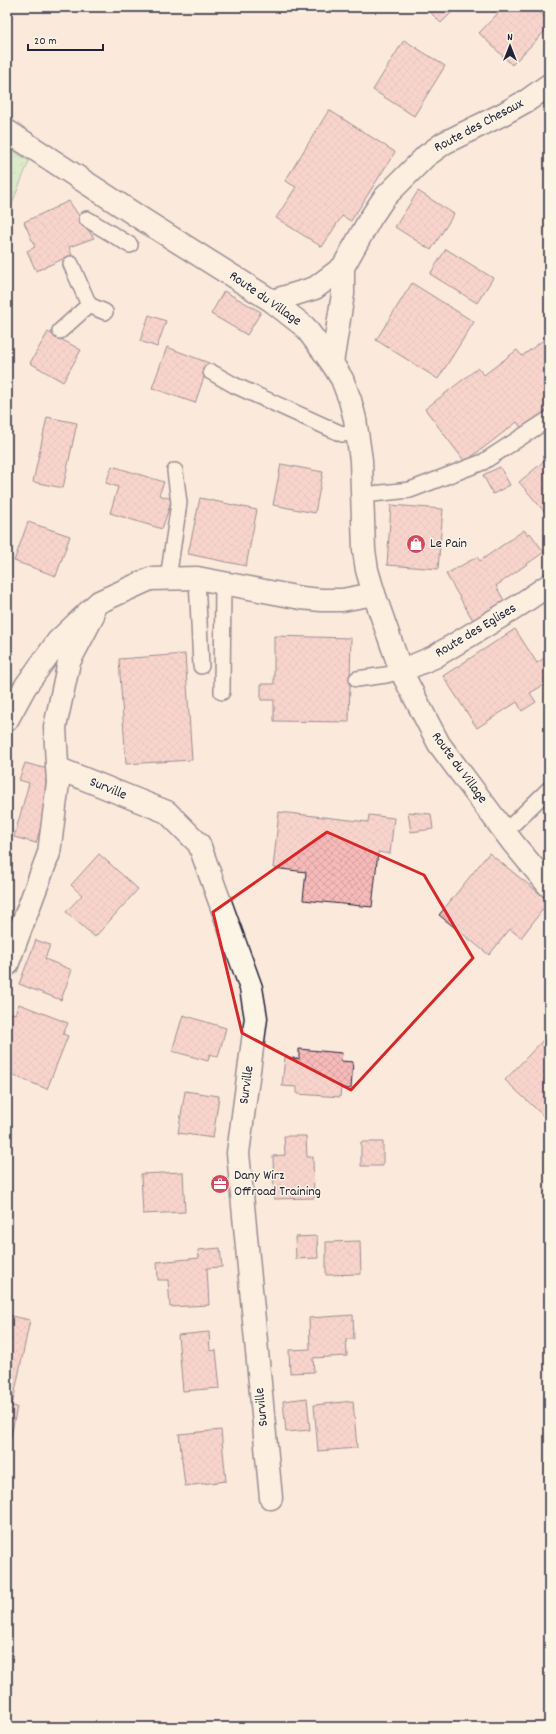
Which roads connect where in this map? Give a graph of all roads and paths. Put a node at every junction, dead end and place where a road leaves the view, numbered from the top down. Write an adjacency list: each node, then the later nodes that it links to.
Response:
1 (549, 85): 2 (street, Route des Chesaux)
2 (519, 105): 3 (street); 8 (street, Route des Chesaux)
3 (549, 106)
4 (12, 134): 9 (street, Route du Village)
5 (87, 219): 6 (lane)
6 (130, 245)
7 (71, 264): 10 (lane)
8 (343, 267): 9 (street, Route des Chesaux); 13 (street, Route des Chesaux)
9 (272, 301): 13 (street, Route du Village)
10 (89, 305): 11 (lane); 12 (lane)
11 (105, 312)
12 (60, 331)
13 (332, 363): 16 (street, Route du Village)
14 (211, 372): 16 (lane)
15 (549, 419): 18 (lane)
16 (358, 432): 18 (street, Route du Village)
17 (175, 471): 20 (lane)
18 (363, 495): 23 (street, Route du Village)
19 (197, 578): 20 (street); 21 (street); 25 (lane)
20 (168, 579): 24 (street)
21 (223, 583): 23 (street); 28 (lane)
22 (549, 585): 26 (street, Route des Eglises)
23 (374, 594): 26 (street, Route du Village)
24 (100, 602): 29 (street); 30 (street)
25 (201, 666)
26 (400, 671): 27 (lane); 32 (street, Route du Village)
27 (357, 678)
28 (222, 692)
29 (7, 720)
30 (57, 768): 34 (street); 35 (street, Surville)
31 (549, 789): 32 (lane)
32 (505, 832): 33 (street, Route du Village)
33 (549, 886)
34 (7, 966)
35 (271, 1498)

